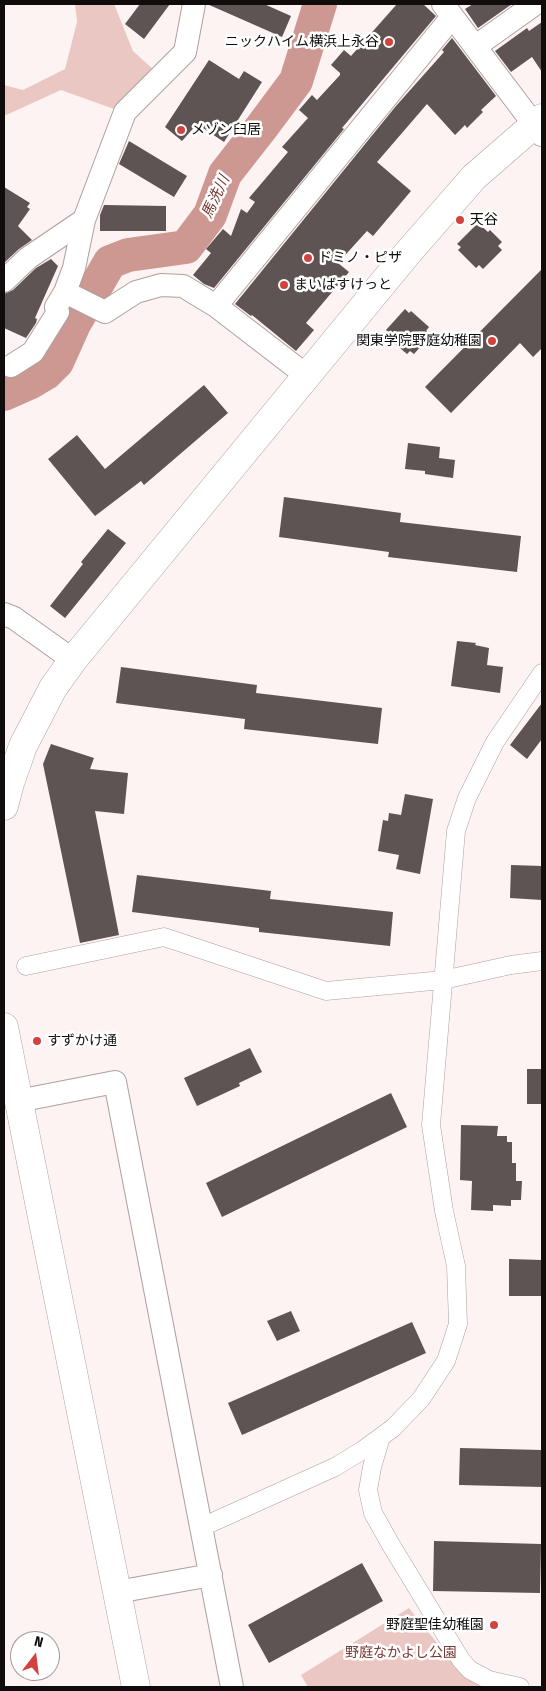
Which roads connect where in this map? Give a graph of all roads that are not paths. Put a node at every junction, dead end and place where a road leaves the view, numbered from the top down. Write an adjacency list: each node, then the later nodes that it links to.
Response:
1 (194, 4): 6 (street)
2 (535, 4): 4 (street)
3 (448, 10): 4 (street); 9 (street)
4 (476, 46): 5 (street)
5 (540, 125): 11 (street)
6 (84, 220): 7 (street); 8 (street)
7 (4, 282)
8 (65, 292): 9 (street); 10 (street)
9 (216, 306): 11 (street)
10 (11, 366)
11 (307, 376): 13 (street)
12 (4, 614): 13 (street)
13 (73, 660): 15 (street)
14 (542, 673): 18 (street)
15 (4, 806)
16 (542, 961): 18 (street)
17 (26, 966): 18 (street)
18 (443, 980): 21 (street)
19 (4, 1027): 20 (street)
20 (18, 1101): 22 (street); 24 (street)
21 (380, 1437): 22 (street); 27 (street)
22 (202, 1527): 23 (street)
23 (211, 1575): 24 (street); 26 (street)
24 (117, 1592): 25 (street)
25 (136, 1687)
26 (232, 1687)
27 (520, 1687)

